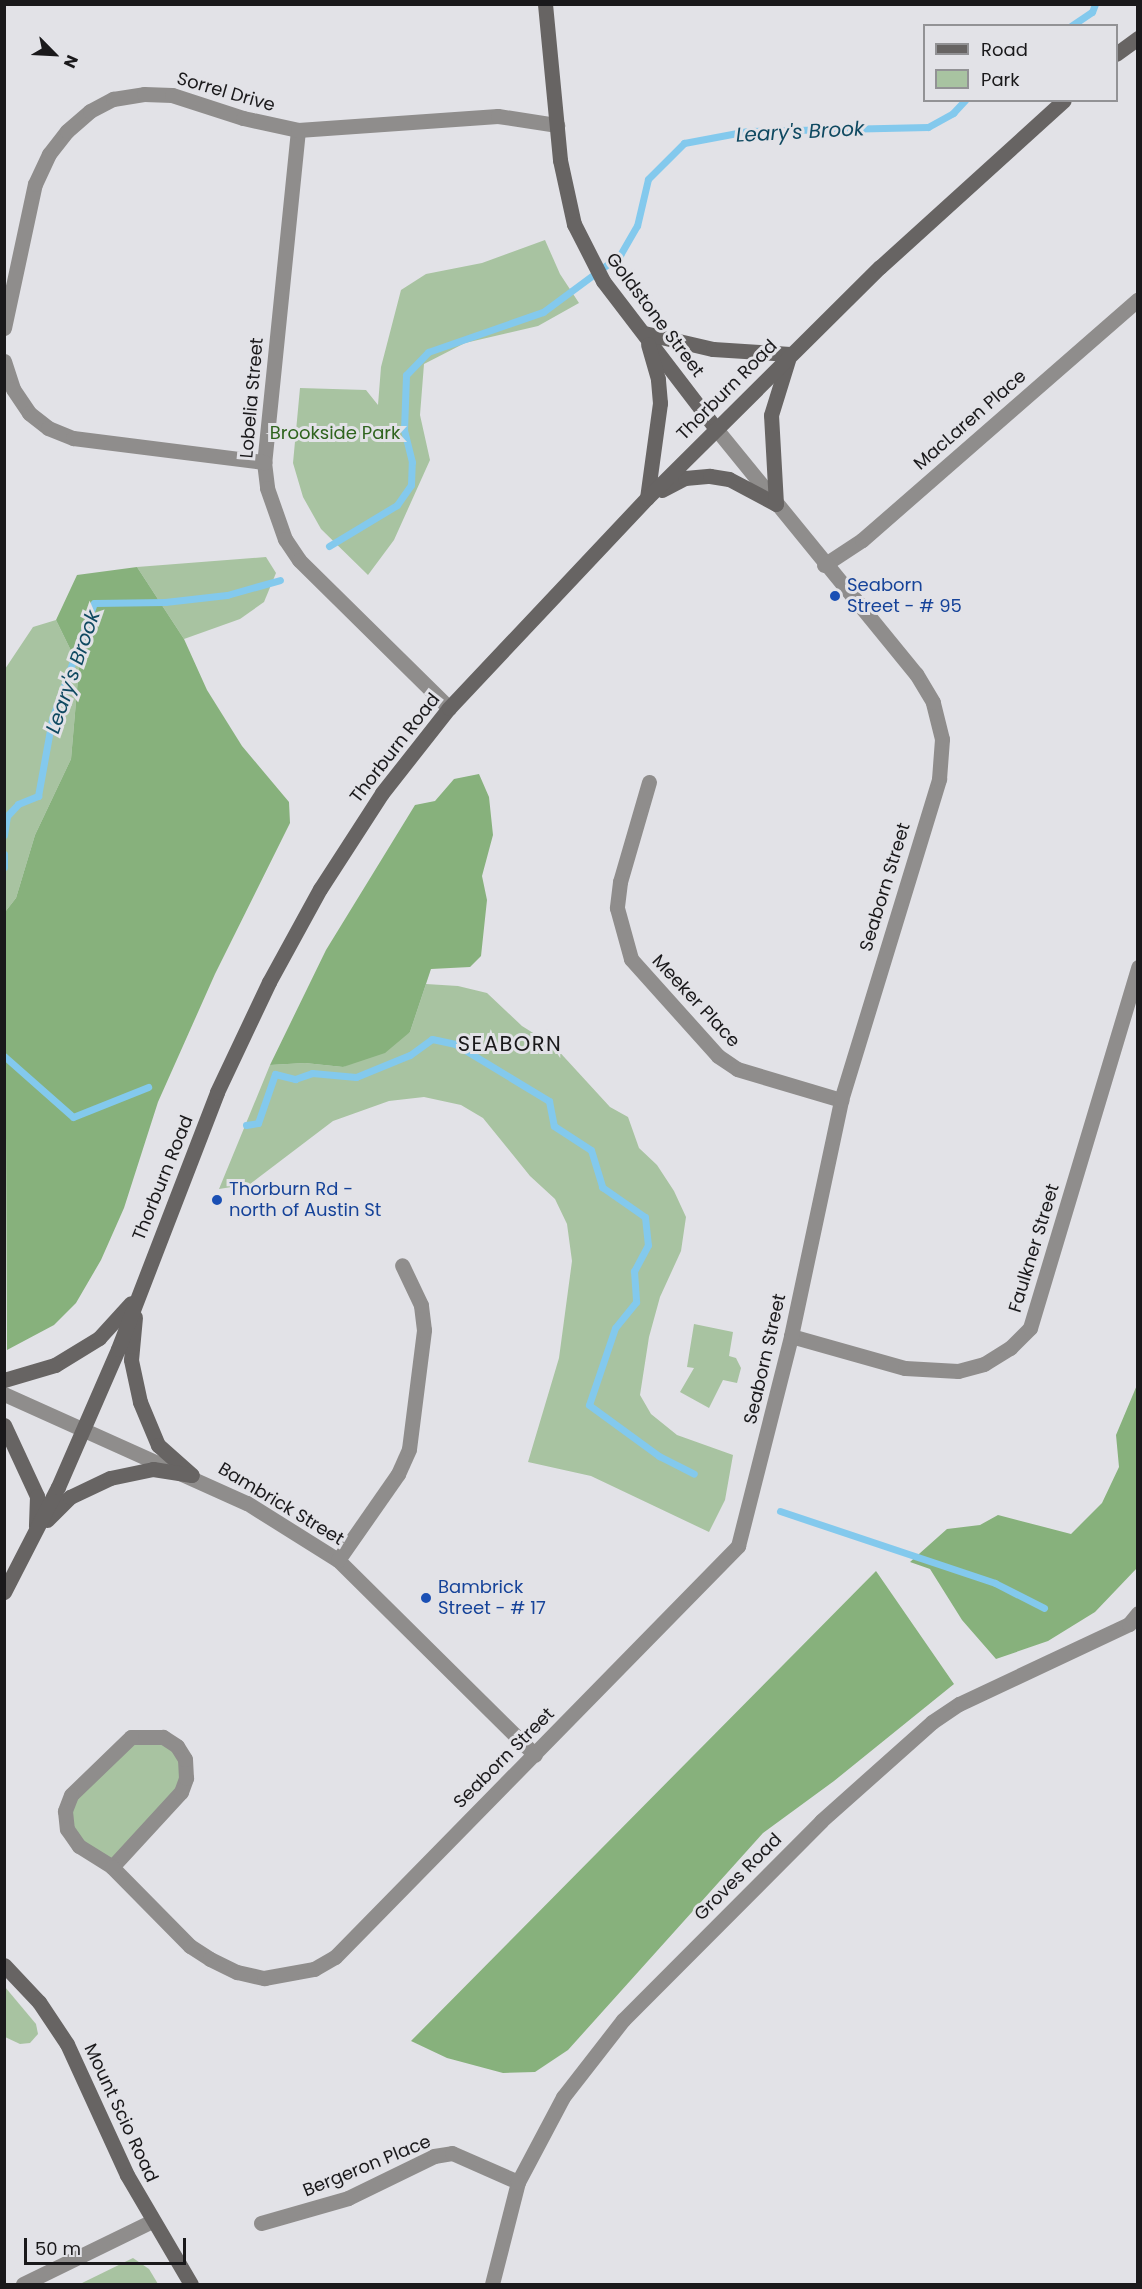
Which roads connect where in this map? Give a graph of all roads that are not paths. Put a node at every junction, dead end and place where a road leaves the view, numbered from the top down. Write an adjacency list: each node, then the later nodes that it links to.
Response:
1 (545, 4): 5 (main road, Goldstone Street)
2 (1137, 38): 3 (main road)
3 (1118, 52)
4 (1062, 102): 10 (main road, Thorburn Road)
5 (557, 125): 6 (street, Sorrel Drive); 9 (main road, Goldstone Street)
6 (298, 130): 8 (street, Sorrel Drive); 13 (street, Lobelia Street)
7 (1137, 299): 16 (street, MacLaren Place)
8 (4, 328)
9 (644, 333): 10 (main road); 12 (main road, Goldstone Street); 14 (main road)
10 (790, 354): 12 (main road, Thorburn Road); 15 (main road)
11 (4, 361): 13 (street)
12 (716, 429): 14 (main road, Thorburn Road); 15 (street, Seaborn Street)
13 (264, 462): 17 (street, Lobelia Street)
14 (646, 498): 15 (main road); 17 (main road, Thorburn Road)
15 (776, 504): 16 (street, Seaborn Street)
16 (824, 565): 20 (street, Seaborn Street)
17 (449, 708): 22 (main road, Thorburn Road)
18 (649, 782): 20 (street, Meeker Place)
19 (1137, 967): 23 (street, Faulkner Street)
20 (840, 1100): 23 (street, Seaborn Street)
21 (402, 1265): 30 (street)
22 (137, 1296): 24 (main road); 27 (main road, Thorburn Road); 28 (main road)
23 (791, 1336): 33 (street, Seaborn Street)
24 (4, 1380)
25 (4, 1394): 27 (street, Bambrick Street)
26 (4, 1425): 29 (main road)
27 (84, 1426): 28 (street, Bambrick Street); 29 (main road, Thorburn Road)
28 (192, 1475): 29 (main road); 30 (street, Bambrick Street)
29 (36, 1531): 31 (main road, Thorburn Road)
30 (338, 1560): 33 (street, Bambrick Street)
31 (4, 1592)
32 (1135, 1621): 36 (street, Groves Road)
33 (534, 1755): 34 (street, Seaborn Street)
34 (112, 1867): 34 (street, Seaborn Street)
35 (4, 1965): 37 (main road, Mount Scio Road)
36 (518, 2182): 38 (street, Bergeron Place); 41 (street, Groves Road)
37 (152, 2221): 39 (street); 40 (main road, Mount Scio Road)
38 (261, 2223)
39 (23, 2284)
40 (191, 2284)
41 (492, 2284)

